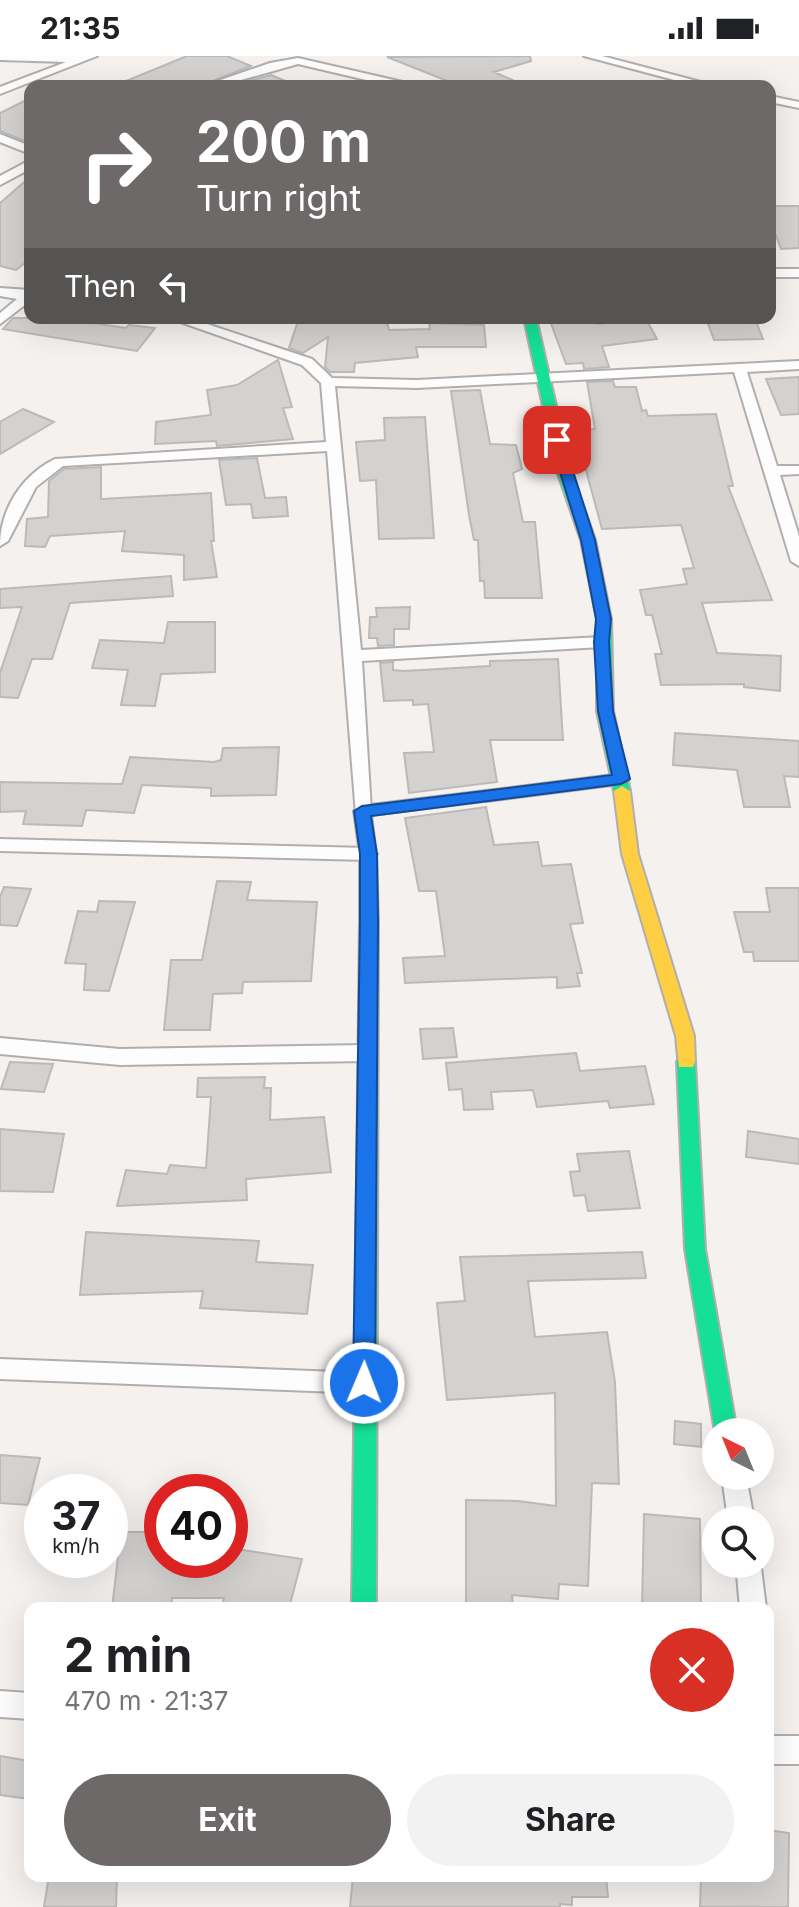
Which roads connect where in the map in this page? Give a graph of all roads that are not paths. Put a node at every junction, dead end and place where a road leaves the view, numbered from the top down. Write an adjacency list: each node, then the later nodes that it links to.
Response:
1 (589, 56): 7 (street)
2 (0, 57): 3 (street)
3 (87, 58): 4 (street)
4 (29, 80)
5 (228, 80): 6 (street)
6 (368, 80)
7 (684, 80)
8 (24, 82): 9 (street)
9 (0, 91)
10 (776, 100): 11 (street)
11 (799, 105)
12 (0, 138): 13 (street)
13 (24, 148)
14 (24, 167): 15 (street)
15 (0, 181)
16 (776, 273): 17 (street)
17 (799, 273)
18 (0, 292): 19 (street)
19 (24, 295)
20 (24, 300): 21 (street)
21 (0, 320)
22 (194, 324): 27 (street)
23 (531, 324): 26 (street)
24 (799, 365): 25 (street)
25 (739, 367): 26 (street); 30 (street)
26 (542, 379): 27 (street); 33 (street)
27 (328, 382): 28 (street)
28 (334, 446): 31 (street); 34 (street)
29 (799, 470): 30 (street)
30 (774, 471): 32 (street)
31 (0, 541)
32 (799, 561)
33 (601, 642): 34 (street); 35 (street)
34 (353, 656): 36 (street)
35 (621, 779): 36 (street); 43 (street)
36 (362, 811): 38 (street)
37 (0, 845): 38 (street)
38 (368, 854): 40 (street)
39 (0, 1046): 40 (street)
40 (367, 1053): 42 (street)
41 (0, 1369): 42 (street)
42 (364, 1383): 45 (street)
43 (724, 1418)
44 (750, 1578): 46 (street)
45 (364, 1602)
46 (752, 1602)
47 (0, 1704): 48 (street)
48 (24, 1706)
49 (774, 1750): 50 (street)
50 (799, 1750)

